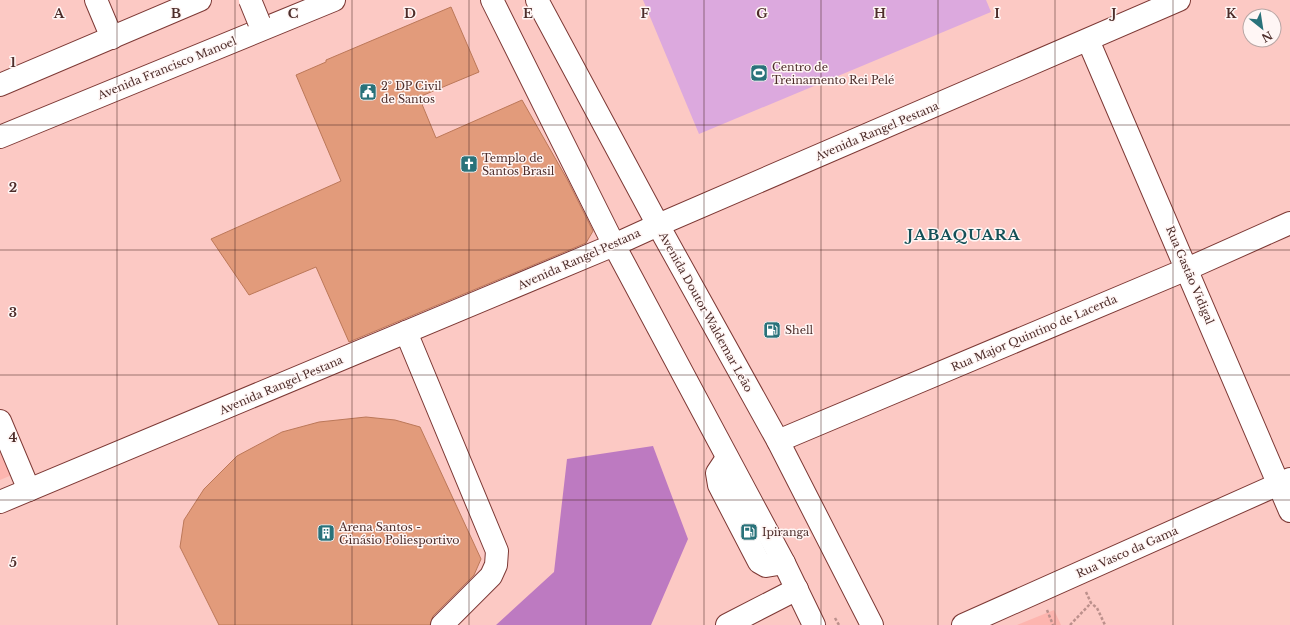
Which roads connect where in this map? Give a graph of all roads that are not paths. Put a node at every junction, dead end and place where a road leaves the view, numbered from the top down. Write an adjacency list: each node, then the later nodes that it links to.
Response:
1 (96, 0): 9 (street)
2 (200, 0): 9 (street)
3 (250, 0): 8 (street, bridge)
4 (334, 0): 8 (street, Avenida Francisco Manoel)
5 (492, 0): 15 (street)
6 (537, 0): 14 (street, Avenida Doutor Waldemar Leão)
7 (1179, 0): 10 (street, Avenida Rangel Pestana)
8 (260, 26): 12 (street, Avenida Francisco Manoel)
9 (112, 38): 11 (street)
10 (1088, 40): 14 (street, Avenida Rangel Pestana); 16 (street, Rua Gastão Vidigal)
11 (0, 85)
12 (0, 137)
13 (1290, 223): 16 (street, Rua Major Quintino de Lacerda)
14 (658, 225): 15 (street, Avenida Rangel Pestana); 19 (street, Avenida Doutor Waldemar Leão)
15 (614, 245): 17 (street, Avenida Rangel Pestana); 24 (street)
16 (1187, 269): 19 (street, Rua Major Quintino de Lacerda); 20 (street, Rua Gastão Vidigal)
17 (406, 332): 21 (street, Avenida Rangel Pestana); 25 (street)
18 (0, 421): 21 (street)
19 (778, 441): 28 (street, Avenida Doutor Waldemar Leão)
20 (1285, 482): 23 (street, Rua Gastão Vidigal); 29 (street, Rua Vasco da Gama)
21 (29, 490): 22 (street, Avenida Rangel Pestana)
22 (0, 502)
23 (1290, 511)
24 (797, 589): 26 (street); 27 (street)
25 (442, 625)
26 (727, 625)
27 (814, 625)
28 (872, 625)
29 (964, 625)

